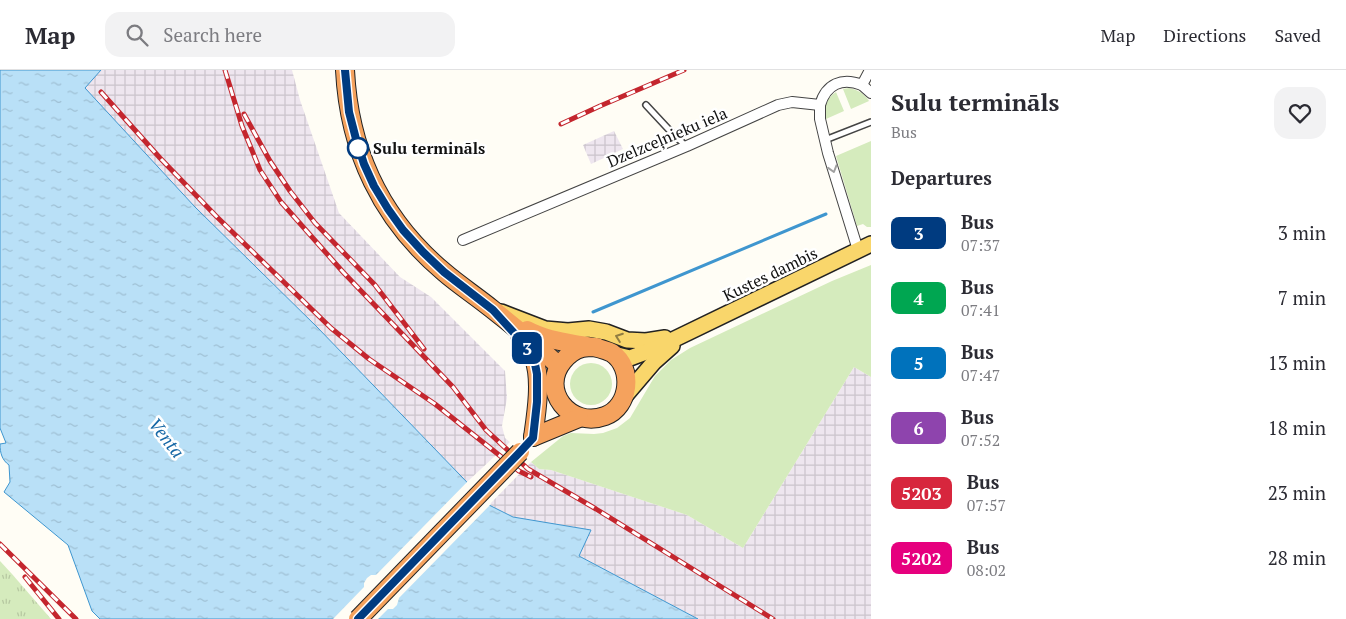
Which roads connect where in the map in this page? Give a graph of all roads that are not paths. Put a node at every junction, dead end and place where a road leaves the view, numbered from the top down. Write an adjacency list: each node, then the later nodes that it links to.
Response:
1 (345, 70): 12 (highway)
2 (870, 70): 3 (street)
3 (862, 85): 4 (street); 6 (street)
4 (871, 93)
5 (646, 105): 9 (lane)
6 (820, 105): 8 (street); 9 (street, Dzelzceļnieku iela)
7 (871, 122): 8 (lane)
8 (825, 140): 11 (street, one-way to 11)
9 (686, 146): 10 (street, Dzelzceļnieku iela)
10 (463, 240)
11 (865, 247): 13 (main road, Kustes dambis)
12 (493, 310): 13 (main road, one-way to 12); 14 (highway); 15 (highway); 19 (highway)
13 (684, 336): 14 (main road); 17 (main road)
14 (605, 351): 15 (highway); 17 (highway)
15 (558, 366): 16 (highway)
16 (555, 389): 18 (highway); 19 (highway)
17 (625, 396): 18 (highway)
18 (580, 418): 19 (highway)
19 (533, 438): 20 (highway, bridge)
20 (358, 619)

